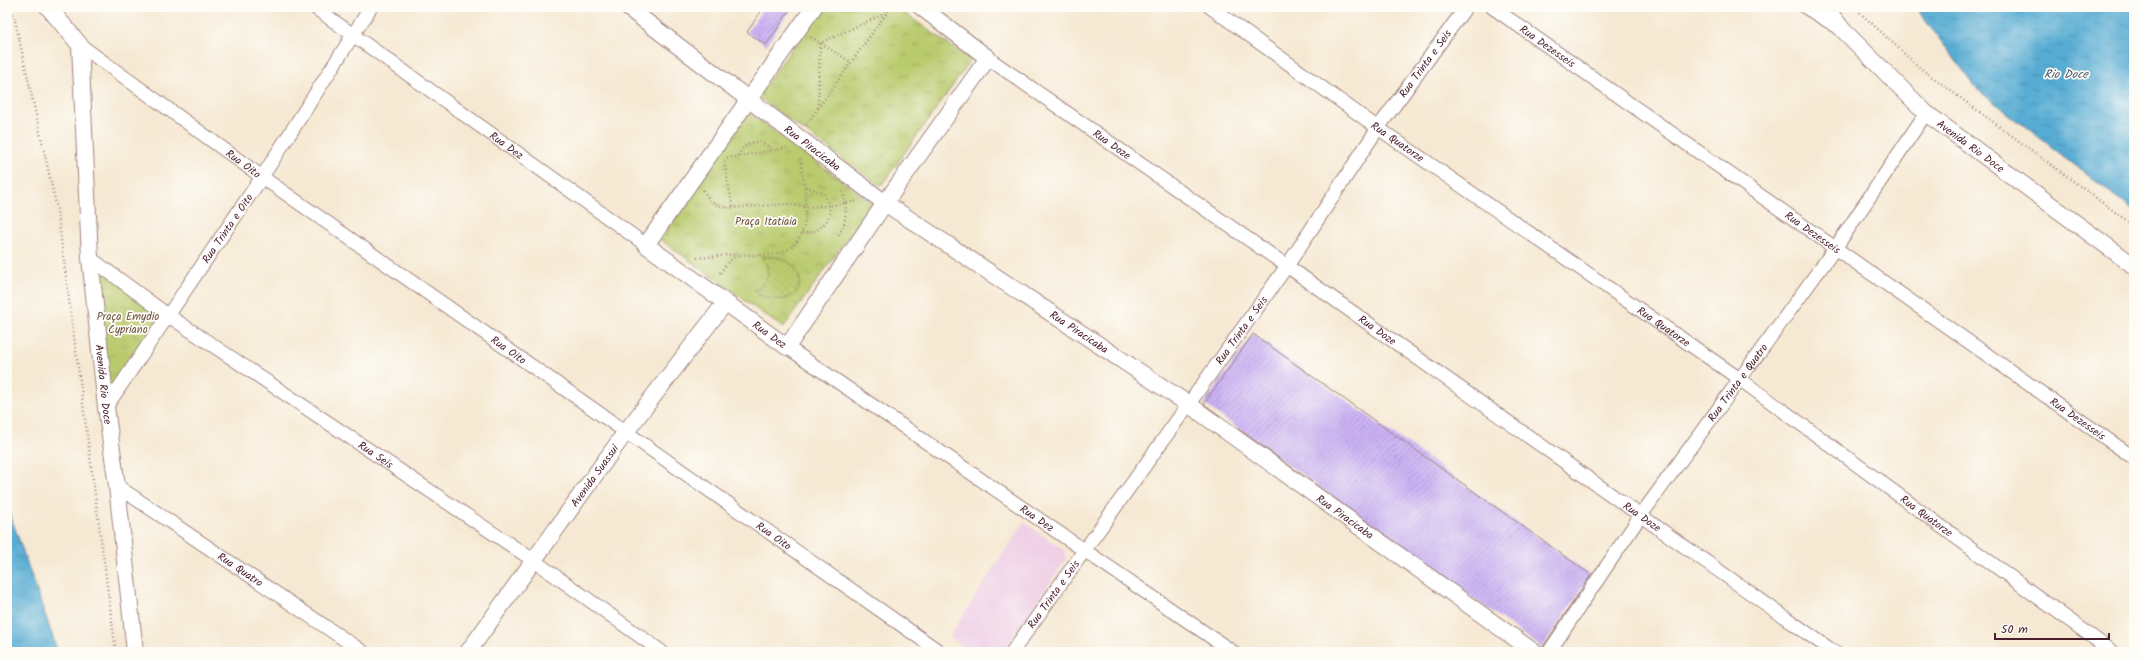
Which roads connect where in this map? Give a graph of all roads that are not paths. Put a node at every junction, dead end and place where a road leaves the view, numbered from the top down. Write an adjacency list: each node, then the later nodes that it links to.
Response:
1 (48, 7): 14 (street)
2 (314, 7): 13 (street, Rua Dez)
3 (371, 7): 13 (street, Rua Trinta e Oito)
4 (627, 7): 16 (street, Rua Piracicaba)
5 (814, 7): 16 (street)
6 (1210, 7): 18 (street, Rua Quatorze)
7 (1466, 7): 18 (street, Rua Trinta e Seis)
8 (1492, 7): 22 (street, Rua Dezesseis)
9 (1805, 7): 12 (street)
10 (1825, 7): 12 (street, Avenida Rio Doce)
11 (924, 8): 15 (street, Rua Doze)
12 (1843, 30): 17 (street, Avenida Rio Doce)
13 (352, 34): 19 (street, Rua Trinta e Oito); 21 (street, Rua Dez)
14 (80, 45): 19 (street, Rua Oito); 23 (street, Avenida Rio Doce)
15 (988, 58): 20 (street); 24 (street, Rua Doze)
16 (749, 100): 20 (street, Rua Piracicaba); 21 (street)
17 (1926, 113): 22 (street, Rua Trinta e Quatro); 25 (street, Avenida Rio Doce)
18 (1378, 128): 24 (street, Rua Trinta e Seis); 29 (street, Rua Quatorze)
19 (262, 178): 27 (street, Rua Trinta e Oito); 32 (street, Rua Oito)
20 (885, 203): 28 (street); 30 (street, Rua Piracicaba)
21 (646, 245): 26 (street, Rua Dez)
22 (1836, 247): 29 (street, Rua Trinta e Quatro); 33 (street, Rua Dezesseis)
23 (90, 258): 27 (street, Rua Seis); 31 (street, Avenida Rio Doce)
24 (1288, 266): 30 (street, Rua Trinta e Seis); 35 (street, Rua Doze)
25 (2134, 266)
26 (725, 303): 28 (street, Rua Dez); 32 (street, Avenida Suassui)
27 (169, 316): 31 (street, Rua Trinta e Oito); 37 (street, Rua Seis)
28 (787, 347): 36 (street, Rua Dez)
29 (1741, 380): 35 (street, Rua Trinta e Quatro); 48 (street, Rua Quatorze)
30 (1188, 404): 36 (street, Rua Trinta e Seis); 45 (street, Rua Piracicaba)
31 (106, 408): 34 (street, Avenida Rio Doce)
32 (625, 433): 37 (street, Avenida Suassui); 42 (street, Rua Oito)
33 (2134, 458)
34 (118, 486): 38 (street, Avenida Rio Doce); 39 (street, Rua Quatro)
35 (1641, 515): 46 (street, Rua Trinta e Quatro); 47 (street, Rua Doze)
36 (1084, 551): 43 (street, Rua Trinta e Seis); 44 (street, Rua Dez)
37 (533, 560): 40 (street, Avenida Suassui); 41 (street, Rua Seis)
38 (135, 652)
39 (363, 652)
40 (468, 652)
41 (662, 652)
42 (940, 652)
43 (1012, 652)
44 (1233, 652)
45 (1534, 652)
46 (1549, 652)
47 (1834, 652)
48 (2113, 652)

